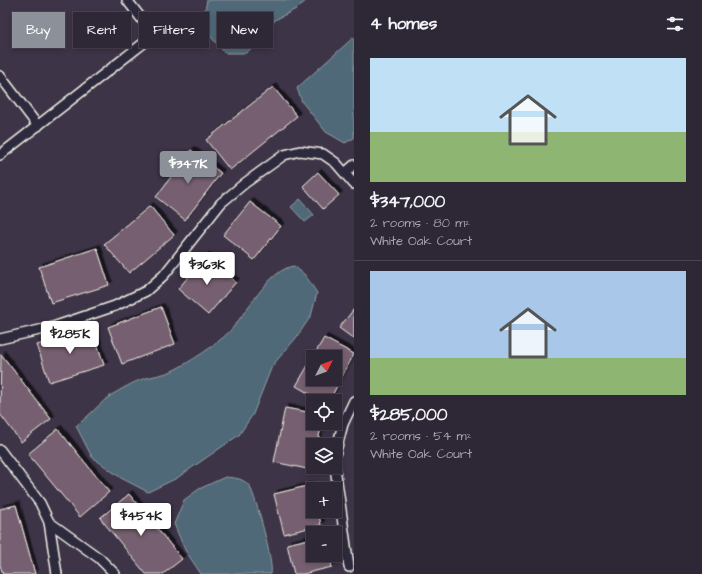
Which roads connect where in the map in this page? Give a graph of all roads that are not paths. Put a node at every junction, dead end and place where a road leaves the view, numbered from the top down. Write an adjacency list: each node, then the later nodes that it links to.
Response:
1 (127, 0): 3 (street)
2 (0, 76): 3 (street)
3 (38, 126): 4 (street)
4 (0, 155)
5 (354, 165): 6 (street)
6 (345, 173): 7 (street); 8 (street)
7 (354, 184)
8 (0, 339)
9 (354, 401): 10 (street)
10 (339, 438)
11 (0, 450): 13 (street)
12 (336, 474): 14 (street)
13 (49, 522): 15 (street); 16 (street)
14 (349, 567)
15 (57, 574)
16 (115, 574)

